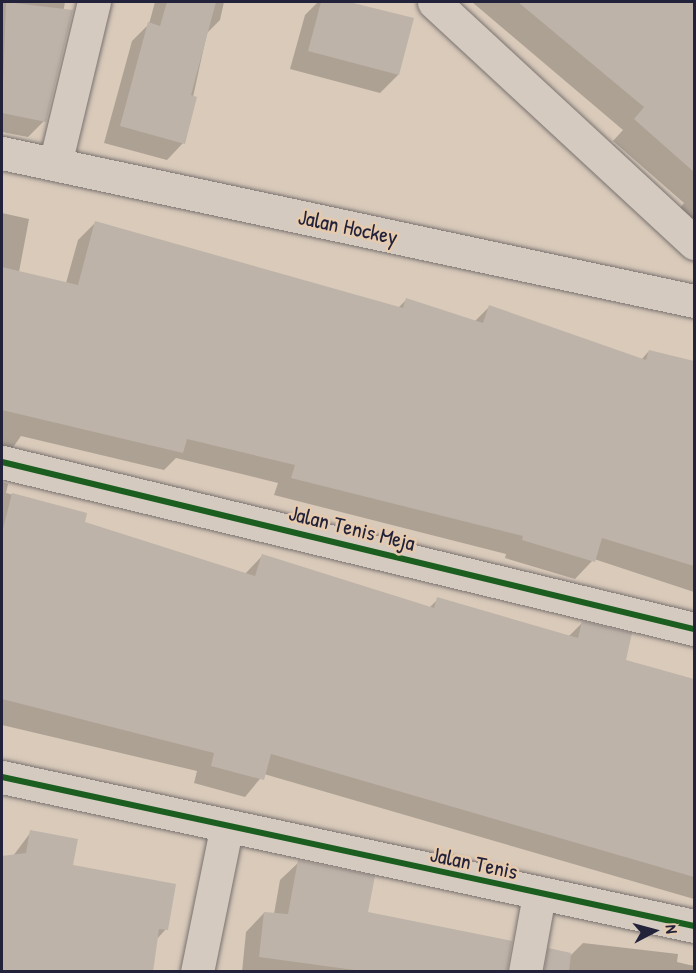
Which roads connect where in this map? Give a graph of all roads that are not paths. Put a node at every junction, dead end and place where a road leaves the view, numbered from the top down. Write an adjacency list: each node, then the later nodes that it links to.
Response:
1 (94, 2): 4 (street)
2 (434, 2): 5 (street)
3 (2, 153): 4 (street, Jalan Hockey)
4 (55, 164): 6 (street, Jalan Hockey)
5 (694, 243)
6 (694, 301)
7 (2, 462): 8 (street, Jalan Tenis Meja)
8 (694, 629)
9 (2, 777): 10 (street, Jalan Tenis)
10 (226, 829): 11 (street, Jalan Tenis); 13 (street)
11 (539, 895): 12 (street, Jalan Tenis); 14 (street)
12 (694, 926)
13 (197, 972)
14 (525, 972)

